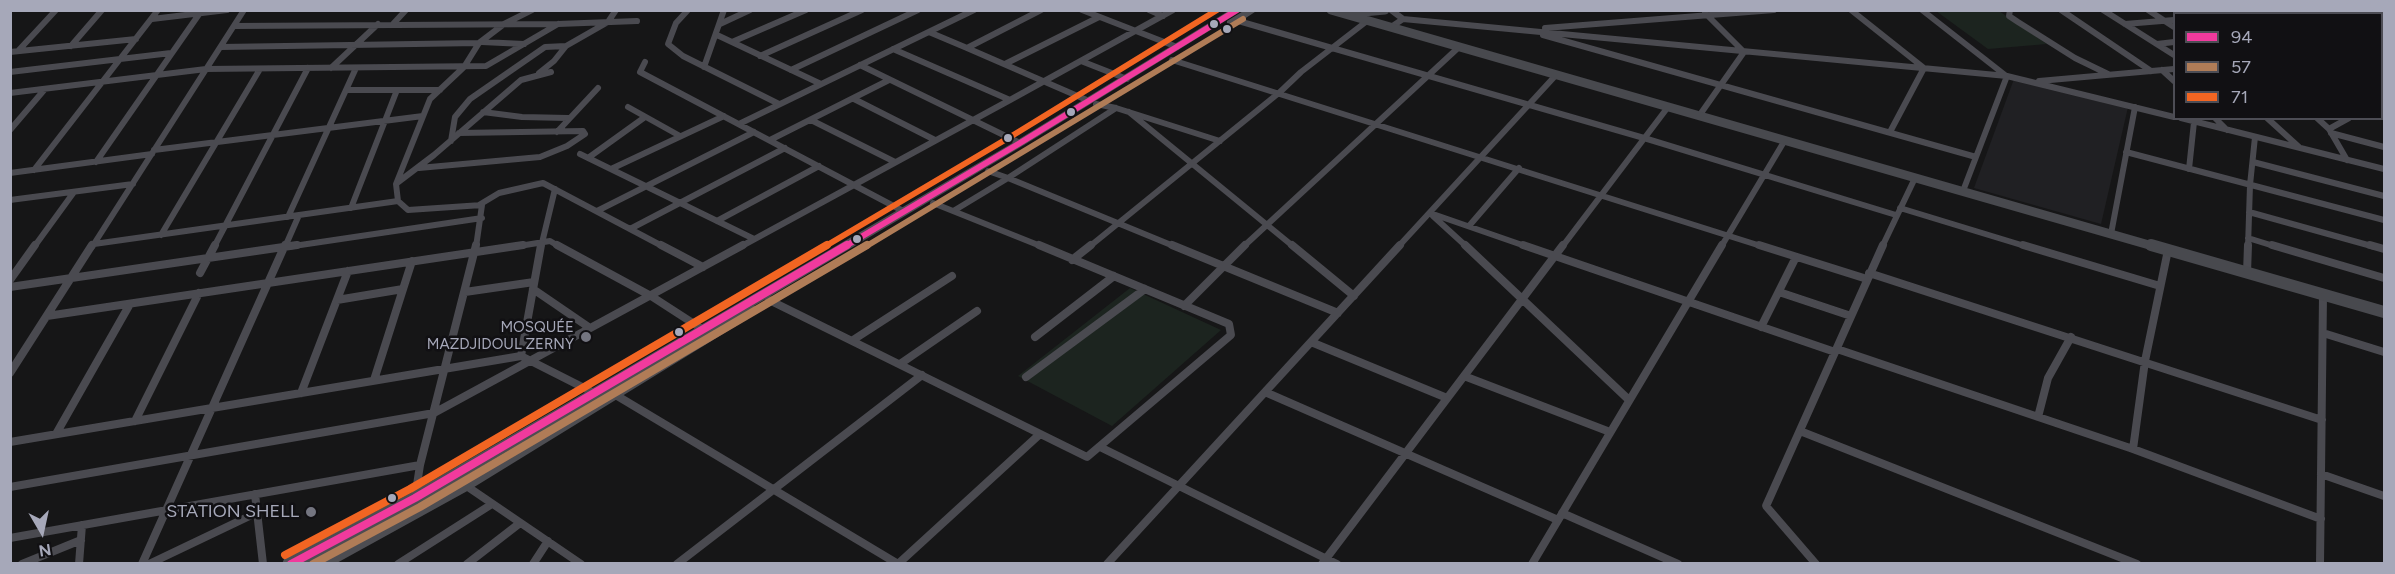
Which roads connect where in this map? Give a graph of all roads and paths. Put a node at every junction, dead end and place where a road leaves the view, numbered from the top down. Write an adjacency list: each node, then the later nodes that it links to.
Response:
1 (56, 10): 75 (street)
2 (102, 10): 68 (street)
3 (158, 10): 41 (street)
4 (227, 10): 33 (street)
5 (244, 10): 54 (street)
6 (406, 10): 49 (street)
7 (532, 10): 50 (street)
8 (616, 10): 47 (street)
9 (688, 10): 88 (street)
10 (724, 10): 52 (street)
11 (750, 10): 52 (street)
12 (806, 10): 62 (street)
13 (862, 10): 81 (street)
14 (918, 10): 96 (street)
15 (974, 10): 59 (street)
16 (1041, 10): 72 (street)
17 (1082, 10): 40 (street)
18 (1149, 10): 39 (street)
19 (1173, 10): 39 (street)
20 (1253, 10): 38 (highway)
21 (1331, 10): 37 (main road)
22 (1384, 10): 37 (main road)
23 (1390, 10): 42 (street)
24 (1774, 10): 36 (street)
25 (1851, 10): 92 (street)
26 (1922, 10): 106 (street)
27 (2010, 10): 102 (street)
28 (2061, 10): 98 (street)
29 (2103, 10): 53 (street)
30 (2148, 10): 46 (street)
31 (2286, 10): 34 (street)
32 (2318, 10): 35 (street)
33 (201, 12): 41 (street); 78 (street)
34 (2268, 12)
35 (2334, 12)
36 (1705, 13): 57 (street); 77 (street)
37 (1342, 14): 45 (main road)
38 (1237, 15): 73 (street); 79 (highway)
39 (1163, 16): 58 (street)
40 (1099, 17): 58 (street); 85 (street)
41 (152, 19): 61 (street)
42 (1403, 19): 56 (street); 57 (street)
43 (2173, 20): 46 (street)
44 (637, 21): 47 (street)
45 (1367, 21): 56 (main road); 73 (street)
46 (2164, 21): 53 (street); 55 (street)
47 (608, 22): 51 (street); 69 (street)
48 (378, 24): 49 (street); 54 (street); 67 (street)
49 (393, 24): 50 (street)
50 (504, 24): 51 (street); 64 (street)
51 (558, 24): 65 (street)
52 (720, 24): 60 (street)
53 (2125, 24): 66 (street)
54 (234, 26): 70 (street)
55 (2173, 26)
56 (1391, 27): 71 (main road)
57 (1524, 29): 77 (street); 114 (street)
58 (1135, 31): 79 (street); 83 (street)
59 (929, 32): 72 (street); 74 (street)
60 (717, 35): 62 (street); 88 (street)
61 (136, 39): 68 (street); 82 (street)
62 (732, 42): 81 (street)
63 (2173, 42): 66 (street)
64 (480, 43): 65 (street); 67 (street); 87 (street)
65 (524, 44): 87 (street)
66 (2157, 44): 80 (street)
67 (355, 45): 70 (street); 90 (street)
68 (71, 46): 75 (street)
69 (566, 46): 101 (street); 165 (street)
70 (221, 47): 93 (street)
71 (1459, 47): 103 (main road); 105 (street)
72 (967, 48): 85 (street)
73 (1332, 48): 105 (street); 120 (street)
74 (893, 49): 86 (street); 123 (street)
75 (18, 51): 76 (street)
76 (10, 52)
77 (1744, 52): 92 (street); 114 (street)
78 (171, 53): 82 (street); 104 (street)
79 (1174, 53): 107 (highway); 120 (street); 124 (highway)
80 (2173, 54)
81 (760, 56): 96 (street)
82 (120, 59): 99 (street); 112 (street)
83 (1081, 61): 107 (street); 110 (street)
84 (645, 62): 134 (street)
85 (1005, 64): 110 (street)
86 (860, 65): 109 (street); 113 (street)
87 (464, 67): 91 (street); 119 (street)
88 (704, 67): 125 (street)
89 (308, 68): 90 (street); 94 (street); 158 (street)
90 (331, 68): 91 (street)
91 (356, 68): 117 (street)
92 (1924, 68): 106 (street); 156 (street)
93 (207, 69): 94 (street); 104 (street); 172 (street)
94 (260, 69): 167 (street)
95 (2173, 69): 97 (street)
96 (791, 70): 113 (street)
97 (2162, 70): 98 (street); 108 (street)
98 (2151, 71): 102 (street)
99 (10, 72)
100 (551, 72): 101 (street)
101 (538, 74): 131 (street)
102 (2109, 74): 111 (street)
103 (1556, 75): 126 (street); 128 (main road)
104 (155, 76): 112 (street); 179 (street)
105 (1427, 76): 126 (street); 148 (street)
106 (2007, 76): 111 (street); 176 (street)
107 (1126, 79): 124 (highway)
108 (2173, 79)
109 (889, 80): 122 (street); 139 (street)
110 (1044, 81): 123 (street); 124 (street)
111 (2032, 81): 129 (street)
112 (102, 82): 116 (street); 188 (street)
113 (821, 84): 125 (street)
114 (1722, 85): 135 (street); 156 (street)
115 (598, 88): 138 (street)
116 (45, 89): 121 (street); 151 (street)
117 (346, 90): 118 (street); 150 (street)
118 (397, 90): 119 (street); 146 (street)
119 (440, 90): 133 (street)
120 (1280, 92): 148 (street); 166 (street)
121 (10, 93)
122 (854, 99): 140 (street); 163 (street)
123 (1010, 100): 139 (street)
124 (1093, 102): 130 (street); 168 (highway); 190 (highway)
125 (779, 104): 149 (street)
126 (1529, 105): 161 (street); 175 (street)
127 (628, 107): 137 (street)
128 (1668, 107): 135 (main road); 161 (street)
129 (2135, 107): 136 (street); 173 (street)
130 (1116, 108): 132 (street); 193 (street)
131 (483, 112): 138 (street); 157 (street)
132 (1129, 112): 166 (street); 181 (street)
133 (423, 116): 146 (street); 196 (street)
134 (724, 116): 149 (street); 159 (street)
135 (1699, 116): 164 (main road)
136 (2173, 116)
137 (645, 117): 159 (street); 177 (street)
138 (568, 118): 154 (street)
139 (973, 119): 163 (street); 168 (street)
140 (811, 120): 162 (street); 180 (street)
141 (2188, 120): 147 (street)
142 (2217, 120): 152 (street)
143 (2269, 120): 171 (street)
144 (2319, 120): 153 (street)
145 (2346, 120): 153 (street)
146 (385, 121): 150 (street); 210 (street)
147 (2194, 122): 152 (street); 187 (street)
148 (1377, 123): 175 (street); 223 (street)
149 (739, 124): 155 (street)
150 (329, 128): 158 (street); 218 (street)
151 (10, 130)
152 (2227, 130): 160 (street)
153 (2330, 131): 169 (street); 178 (street)
154 (557, 132): 157 (street); 184 (street)
155 (754, 132): 162 (street); 199 (street)
156 (1890, 132): 176 (street)
157 (459, 134): 165 (street)
158 (272, 135): 167 (street); 224 (street)
159 (680, 136): 186 (street)
160 (2255, 137): 171 (street); 182 (street)
161 (1644, 138): 192 (street); 203 (street)
162 (770, 140): 170 (street)
163 (935, 140): 180 (street)
164 (1785, 140): 192 (street); 194 (main road)
165 (451, 141): 184 (street)
166 (1220, 141): 181 (street)
167 (216, 142): 172 (street); 228 (street)
168 (1020, 143): 213 (highway)
169 (2385, 147)
170 (785, 148): 183 (street); 207 (street)
171 (2300, 148): 178 (street)
172 (153, 152): 179 (street); 195 (street)
173 (2126, 152): 187 (street); 227 (street)
174 (580, 154): 177 (street)
175 (1481, 156): 185 (street); 216 (street)
176 (1976, 157): 201 (street)
177 (588, 158): 186 (street)
178 (2347, 160): 189 (street)
179 (96, 162): 188 (street)
180 (895, 162): 197 (street)
181 (1193, 162): 222 (street); 223 (street)
182 (2253, 162): 198 (street); 204 (street)
183 (819, 166): 197 (street); 221 (street)
184 (417, 168): 196 (street)
185 (1519, 168): 203 (street); 225 (street)
186 (610, 169): 199 (street)
187 (2189, 169): 198 (street)
188 (34, 170): 191 (street)
189 (2385, 170)
190 (988, 171): 193 (street); 208 (highway)
191 (10, 173)
192 (1765, 174): 214 (street); 229 (street)
193 (1008, 178): 211 (street); 222 (street)
194 (1915, 178): 201 (main road); 214 (street)
195 (133, 184): 202 (street); 233 (street)
196 (396, 184): 206 (street)
197 (854, 184): 213 (street); 231 (street)
198 (2250, 185): 215 (street); 220 (street)
199 (645, 186): 207 (street); 212 (street)
200 (555, 189): 209 (street); 212 (street); 232 (street)
201 (1963, 191): 227 (main road)
202 (74, 192): 205 (street); 253 (street)
203 (1602, 195): 229 (street); 238 (street)
204 (2385, 196)
205 (10, 200)
206 (398, 201): 209 (street); 210 (street)
207 (680, 203): 221 (street); 226 (street)
208 (933, 203): 211 (street); 268 (highway)
209 (479, 205): 219 (street)
210 (351, 208): 217 (street)
211 (955, 210): 241 (street)
212 (597, 211): 226 (street)
213 (903, 211): 279 (highway)
214 (1898, 212): 250 (street); 256 (street)
215 (2249, 212): 230 (street); 235 (street)
216 (1430, 213): 225 (street); 265 (street); 266 (street)
217 (299, 215): 218 (street); 234 (street)
218 (288, 217): 224 (street)
219 (482, 218): 234 (street); 237 (street)
220 (2385, 220)
221 (717, 221): 231 (street)
222 (1119, 222): 241 (street); 244 (street)
223 (1265, 225): 244 (street); 265 (street)
224 (224, 226): 228 (street); 240 (street)
225 (1469, 226): 238 (street)
226 (630, 229): 243 (street)
227 (2111, 234): 236 (main road)
228 (161, 235): 233 (street)
229 (1728, 235): 239 (street); 269 (street)
230 (2248, 238): 247 (street); 252 (street)
231 (754, 239): 243 (street)
232 (542, 241): 237 (street); 255 (street); 264 (street)
233 (94, 244): 251 (street)
234 (285, 247): 240 (street); 254 (street)
235 (2385, 249)
236 (2168, 250): 247 (main road); 256 (street)
237 (475, 251): 242 (street); 260 (street)
238 (1555, 256): 266 (street); 269 (street)
239 (1797, 257): 250 (street); 261 (street)
240 (207, 258): 246 (street); 251 (street)
241 (1072, 260): 249 (street)
242 (412, 261): 245 (street); 258 (street)
243 (703, 267): 264 (street)
244 (1225, 268): 271 (street); 274 (street)
245 (348, 271): 254 (street); 267 (street)
246 (200, 273)
247 (2247, 273): 263 (main road)
248 (952, 276): 283 (street)
249 (1113, 276): 259 (street); 281 (street)
250 (1868, 276): 276 (street); 282 (street)
251 (72, 278): 257 (street); 275 (street)
252 (2385, 278)
253 (10, 280)
254 (269, 283): 262 (street); 302 (street)
255 (533, 286): 260 (street); 278 (street); 287 (street)
256 (2160, 286): 289 (street)
257 (10, 287)
258 (404, 289): 267 (street); 296 (street)
259 (1145, 289): 271 (street); 295 (street)
260 (465, 292): 291 (street)
261 (1779, 292): 276 (street); 277 (street)
262 (199, 293): 270 (street); 306 (street)
263 (2323, 295): 273 (main road); 280 (street)
264 (651, 296): 278 (street); 279 (street)
265 (1354, 296): 274 (street)
266 (1523, 298): 294 (street); 301 (street)
267 (337, 300): 298 (street)
268 (769, 300): 283 (street); 299 (highway)
269 (1688, 302): 277 (street); 301 (street)
270 (130, 304): 275 (street); 309 (street)
271 (1184, 306): 312 (street)
272 (977, 311): 290 (street)
273 (2385, 312)
274 (1338, 313): 284 (street)
275 (47, 316): 292 (street)
276 (1851, 316): 285 (street)
277 (1761, 327): 285 (street)
278 (590, 328): 288 (street)
279 (702, 329): 299 (highway)
280 (2323, 333): 286 (street); 305 (street)
281 (1035, 337)
282 (2071, 337): 289 (street); 304 (street)
283 (853, 340): 290 (street)
284 (1311, 342): 297 (street); 300 (street)
285 (1836, 351): 304 (street); 307 (street)
286 (2385, 352)
287 (521, 356): 288 (street); 291 (street)
288 (529, 361): 299 (street); 303 (street)
289 (2145, 361): 305 (street); 313 (street)
290 (900, 364): 293 (street)
291 (445, 369): 296 (street); 303 (street)
292 (10, 373)
293 (922, 375): 310 (street); 321 (street)
294 (1464, 375): 300 (street); 308 (street)
295 (1026, 376)
296 (374, 380): 298 (street)
297 (1265, 392): 314 (street); 320 (street)
298 (301, 393): 302 (street)
299 (605, 395): 318 (highway); 321 (street); 324 (highway)
300 (1448, 398): 314 (street)
301 (1629, 400): 308 (street)
302 (212, 408): 306 (street); 315 (street)
303 (434, 413): 315 (street); 316 (street)
304 (2038, 417): 313 (street)
305 (2322, 420): 317 (street)
306 (135, 421): 309 (street)
307 (1800, 431): 335 (street); 354 (street)
308 (1610, 432): 328 (street)
309 (56, 434): 311 (street)
310 (1040, 434): 312 (street); 349 (street)
311 (10, 442)
312 (1100, 447): 320 (street)
313 (2133, 449): 329 (street)
314 (1405, 453): 328 (street); 336 (street)
315 (191, 455): 319 (street); 326 (street)
316 (420, 465): 322 (street); 324 (street)
317 (2321, 474): 323 (street); 329 (street)
318 (465, 485): 325 (street); 343 (highway)
319 (10, 486)
320 (1179, 486): 336 (street); 350 (street)
321 (772, 488): 348 (street); 349 (street)
322 (255, 494): 326 (street); 327 (street)
323 (2385, 496)
324 (416, 498): 342 (highway)
325 (492, 504): 330 (street); 344 (street)
326 (166, 510): 331 (street); 339 (street)
327 (258, 512): 340 (street); 341 (street)
328 (1560, 516): 352 (street); 353 (street)
329 (2321, 519): 357 (street)
330 (520, 523): 334 (street); 345 (street)
331 (82, 525): 332 (street); 333 (street)
332 (10, 538)
333 (81, 540): 337 (street); 338 (street)
334 (548, 541): 346 (street); 347 (street)
335 (2109, 552): 355 (street); 356 (street)
336 (1324, 561): 351 (street)
337 (22, 564)
338 (79, 564)
339 (142, 564)
340 (149, 564)
341 (263, 564)
342 (290, 564)
343 (319, 564)
344 (398, 564)
345 (467, 564)
346 (532, 564)
347 (581, 564)
348 (677, 564)
349 (898, 564)
350 (1107, 564)
351 (1337, 564)
352 (1532, 564)
353 (1678, 564)
354 (1816, 564)
355 (2107, 564)
356 (2137, 564)
357 (2320, 564)

